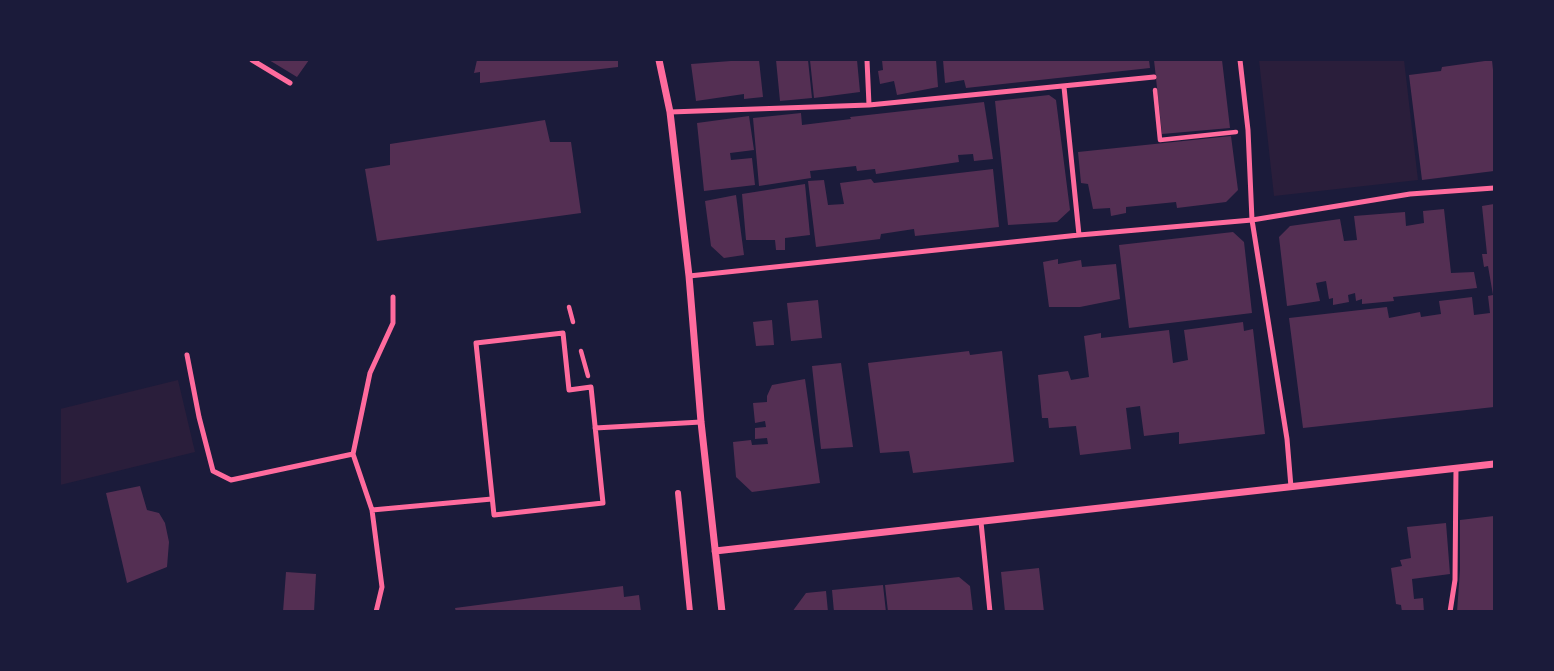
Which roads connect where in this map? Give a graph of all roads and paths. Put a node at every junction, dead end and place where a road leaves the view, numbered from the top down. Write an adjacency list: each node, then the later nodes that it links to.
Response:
1 (251, 60): 6 (lane)
2 (659, 60): 9 (street)
3 (867, 60): 8 (lane)
4 (1240, 60): 10 (lane)
5 (1154, 76): 7 (lane); 10 (path)
6 (290, 83)
7 (1064, 87): 8 (lane); 13 (lane)
8 (869, 106): 9 (lane)
9 (670, 112): 14 (street)
10 (1248, 130): 12 (lane)
11 (1494, 188): 12 (lane)
12 (1252, 220): 13 (lane); 22 (lane)
13 (1079, 235): 14 (lane)
14 (689, 276): 17 (street)
15 (393, 297): 19 (lane)
16 (187, 355): 19 (lane)
17 (701, 422): 18 (lane); 27 (street)
18 (595, 428): 24 (lane); 24 (lane)
19 (353, 454): 25 (lane)
20 (1494, 464): 21 (street)
21 (1456, 468): 22 (street); 32 (lane)
22 (1291, 487): 26 (street)
23 (678, 493): 29 (street)
24 (492, 499): 25 (lane)
25 (372, 510): 28 (lane)
26 (981, 522): 27 (street); 31 (lane)
27 (715, 551): 30 (street)
28 (376, 611)
29 (690, 611)
30 (722, 611)
31 (990, 611)
32 (1450, 611)

